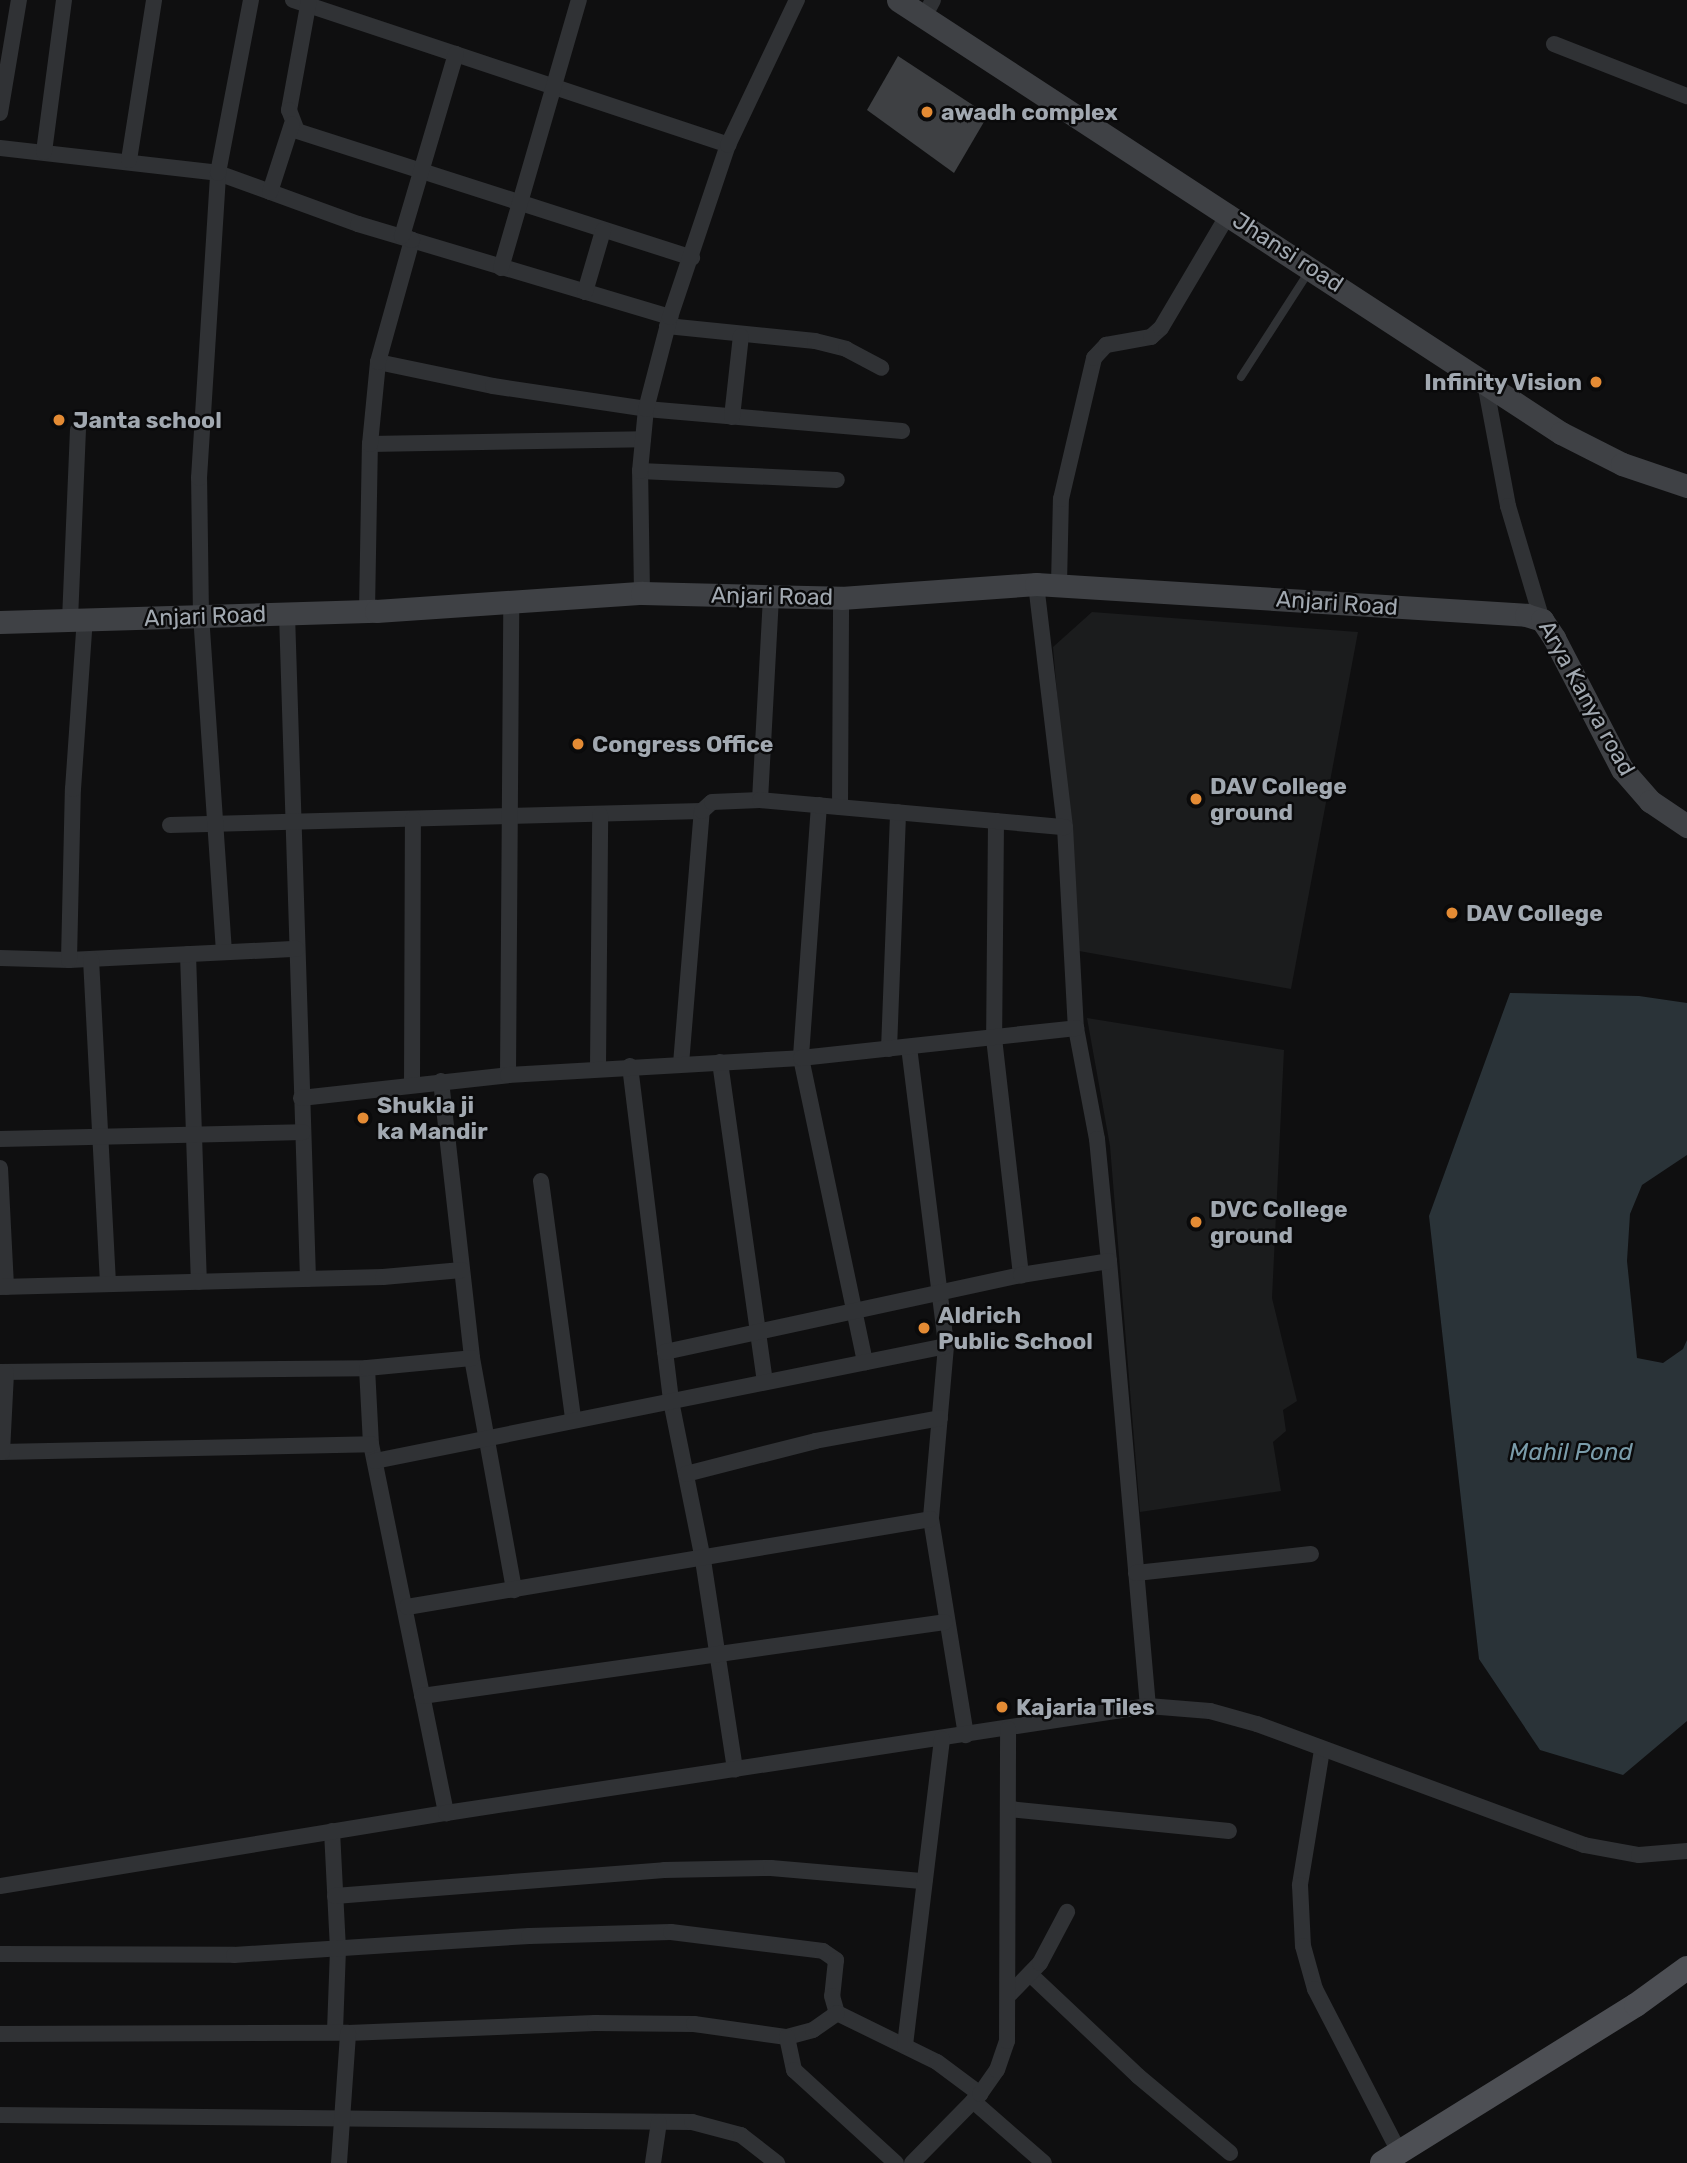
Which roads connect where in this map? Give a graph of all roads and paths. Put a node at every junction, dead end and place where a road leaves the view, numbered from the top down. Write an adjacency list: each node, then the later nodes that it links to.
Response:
1 (19, 0): 14 (street)
2 (64, 0): 18 (street)
3 (154, 0): 19 (street)
4 (251, 0): 20 (street)
5 (579, 0): 12 (street)
6 (797, 0): 16 (street)
7 (898, 0): 9 (street, Jhansi road)
8 (303, 2): 11 (street); 15 (street)
9 (929, 9): 24 (street, Jhansi road)
10 (1554, 44): 13 (street)
11 (456, 54): 12 (street); 21 (street)
12 (555, 87): 16 (street); 23 (street)
13 (1687, 96)
14 (0, 113)
15 (292, 124): 21 (street); 22 (street)
16 (728, 145): 27 (street)
17 (0, 148): 18 (street)
18 (44, 152): 19 (street)
19 (129, 160): 20 (street)
20 (218, 173): 22 (street); 53 (street)
21 (421, 174): 23 (street); 26 (street)
22 (270, 192): 26 (street)
23 (521, 206): 25 (street); 29 (street)
24 (1228, 213): 28 (street, Jhansi road); 46 (street)
25 (603, 231): 27 (street); 30 (street)
26 (412, 240): 29 (street); 33 (street)
27 (692, 258): 31 (street)
28 (1312, 267): 35 (lane); 36 (street, Jhansi road)
29 (501, 268): 30 (street)
30 (584, 292): 31 (street)
31 (668, 322): 32 (street); 37 (street)
32 (741, 337): 34 (street); 38 (street)
33 (378, 362): 37 (street); 42 (street)
34 (881, 368)
35 (1241, 377)
36 (1485, 383): 45 (street, Jhansi road); 55 (street, Arya Kanya road)
37 (646, 409): 38 (street); 41 (street)
38 (732, 417): 40 (street)
39 (78, 430): 54 (street)
40 (902, 431)
41 (643, 439): 42 (street); 43 (street)
42 (370, 444): 51 (street)
43 (640, 471): 44 (street); 47 (street)
44 (837, 480)
45 (1687, 486)
46 (1047, 584): 49 (street, Anjari Road); 55 (street, Anjari Road); 70 (street)
47 (642, 593): 48 (street, Anjari Road); 50 (street, Anjari Road)
48 (771, 597): 49 (street, Anjari Road); 57 (street)
49 (841, 598): 59 (street)
50 (511, 601): 51 (street, Anjari Road); 63 (street)
51 (368, 611): 52 (street, Anjari Road)
52 (287, 614): 53 (street, Anjari Road); 65 (street)
53 (201, 616): 54 (street, Anjari Road); 67 (street)
54 (77, 620): 56 (street, Anjari Road); 76 (street)
55 (1542, 621): 69 (street, Arya Kanya road)
56 (0, 622)
57 (760, 800): 58 (street); 60 (street)
58 (819, 805): 59 (street); 81 (street)
59 (840, 807): 61 (street)
60 (702, 811): 62 (street); 83 (street)
61 (898, 812): 66 (street); 80 (street)
62 (600, 815): 63 (street); 85 (street)
63 (511, 818): 64 (street); 86 (street)
64 (413, 819): 65 (street); 88 (street)
65 (293, 821): 67 (street); 71 (street)
66 (996, 821): 70 (street); 78 (street)
67 (215, 823): 68 (street); 72 (street)
68 (170, 825)
69 (1687, 826)
70 (1065, 827): 77 (street)
71 (297, 949): 72 (street); 89 (street)
72 (224, 952): 73 (street)
73 (188, 954): 75 (street); 91 (street)
74 (0, 958): 76 (street)
75 (91, 958): 76 (street); 92 (street)
76 (69, 960)
77 (1076, 1028): 78 (street); 96 (street)
78 (994, 1038): 79 (street); 98 (street)
79 (909, 1047): 80 (street); 103 (street)
80 (889, 1049): 81 (street)
81 (801, 1058): 82 (street); 104 (street)
82 (720, 1062): 83 (street); 105 (street)
83 (681, 1064): 84 (street)
84 (630, 1066): 85 (street); 107 (street)
85 (598, 1068): 86 (street)
86 (508, 1075): 87 (street)
87 (441, 1081): 88 (street); 97 (street)
88 (412, 1084): 89 (street)
89 (301, 1098): 90 (street)
90 (303, 1132): 91 (street); 99 (street)
91 (196, 1133): 92 (street); 100 (street)
92 (103, 1136): 93 (street); 101 (street)
93 (0, 1139)
94 (0, 1168): 102 (street)
95 (541, 1181): 114 (street)
96 (1109, 1261): 98 (street); 124 (street)
97 (462, 1270): 99 (street); 108 (street)
98 (1021, 1275): 103 (street)
99 (308, 1279): 100 (street)
100 (199, 1282): 101 (street)
101 (108, 1284): 102 (street)
102 (3, 1287)
103 (942, 1295): 104 (street); 106 (street)
104 (858, 1312): 105 (street); 109 (street)
105 (757, 1330): 107 (street); 112 (street)
106 (946, 1346): 109 (street); 115 (street)
107 (665, 1352): 113 (street)
108 (472, 1358): 110 (street); 116 (street)
109 (865, 1362): 112 (street)
110 (367, 1368): 111 (street); 117 (street)
111 (3, 1372): 118 (street)
112 (765, 1382): 113 (street)
113 (671, 1401): 114 (street); 120 (street)
114 (573, 1418): 116 (street)
115 (940, 1418): 120 (street); 121 (street)
116 (487, 1437): 119 (street); 125 (street)
117 (371, 1444): 118 (street); 119 (street)
118 (1, 1452)
119 (375, 1461): 126 (street)
120 (686, 1474): 123 (street)
121 (931, 1520): 123 (street); 127 (street)
122 (1311, 1554): 124 (street)
123 (703, 1560): 125 (street); 128 (street)
124 (1136, 1573): 130 (street)
125 (514, 1590): 126 (street)
126 (407, 1607): 129 (street)
127 (945, 1622): 128 (street); 132 (street)
128 (719, 1653): 129 (street); 135 (street)
129 (422, 1696): 137 (street)
130 (1148, 1706): 131 (street); 134 (street)
131 (1008, 1729): 132 (street); 136 (street)
132 (966, 1735): 133 (street)
133 (942, 1739): 135 (street); 141 (street)
134 (1322, 1750): 140 (street); 160 (street)
135 (735, 1770): 137 (street)
136 (1009, 1809): 139 (street); 149 (street)
137 (446, 1812): 138 (street)
138 (332, 1831): 142 (street); 143 (street)
139 (1229, 1831)
140 (1687, 1851)
141 (924, 1881): 143 (street); 154 (street)
142 (0, 1886)
143 (335, 1896): 145 (street)
144 (1067, 1912): 148 (street)
145 (338, 1949): 146 (street); 150 (street); 151 (street)
146 (0, 1954)
147 (1687, 1968): 160 (main road)
148 (1031, 1975): 149 (street); 159 (street)
149 (1010, 1994): 155 (street)
150 (837, 2014): 153 (street); 154 (street)
151 (342, 2032): 152 (street); 153 (street); 157 (street)
152 (0, 2034)
153 (787, 2037): 164 (street)
154 (905, 2045): 155 (street)
155 (977, 2097): 165 (street); 166 (street)
156 (0, 2115): 157 (street)
157 (342, 2116): 158 (street); 161 (street)
158 (659, 2122): 162 (street); 163 (street)
159 (1230, 2152)
160 (1391, 2157)
161 (340, 2163)
162 (653, 2163)
163 (777, 2163)
164 (896, 2163)
165 (912, 2163)
166 (1044, 2163)

